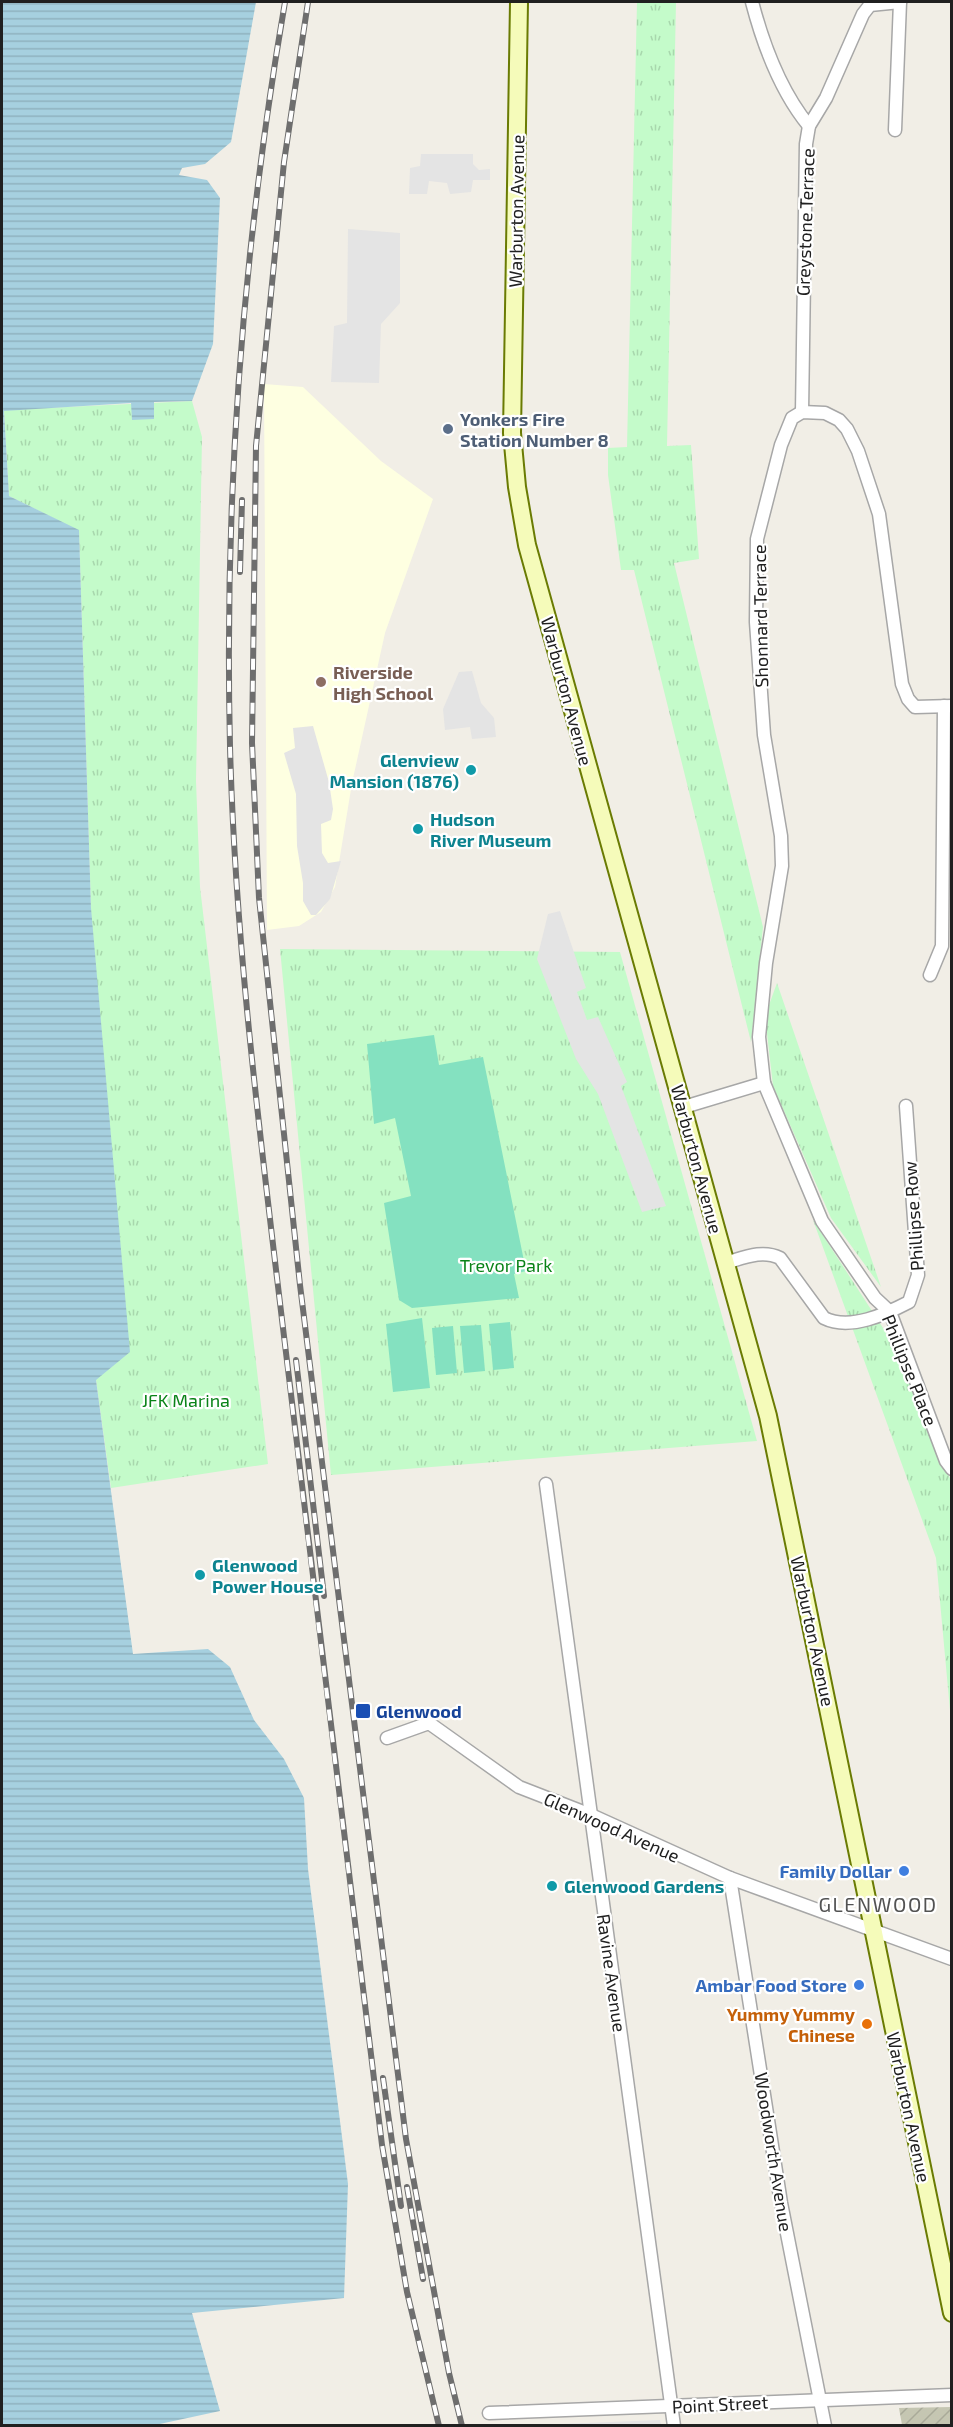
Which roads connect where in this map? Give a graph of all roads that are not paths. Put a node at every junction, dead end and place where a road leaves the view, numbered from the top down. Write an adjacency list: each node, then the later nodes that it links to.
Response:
1 (519, 2): 11 (street, Warburton Avenue)
2 (752, 2): 4 (street)
3 (900, 2): 4 (street, Greystone Terrace); 5 (street)
4 (810, 126): 6 (street, Greystone Terrace)
5 (895, 130)
6 (802, 412): 7 (street); 9 (street, Shonnard Terrace)
7 (948, 706): 8 (street)
8 (930, 975)
9 (764, 1083): 11 (street); 13 (street, Phillipse Place)
10 (906, 1106): 13 (street, Phillipse Row)
11 (684, 1107): 12 (street, Warburton Avenue)
12 (725, 1263): 13 (street); 19 (street, Warburton Avenue)
13 (890, 1312): 14 (street, Phillipse Place)
14 (951, 1469)
15 (546, 1484): 17 (street, Ravine Avenue)
16 (387, 1738): 17 (street, Glenwood Avenue)
17 (591, 1815): 18 (street, Glenwood Avenue); 24 (street, Ravine Avenue)
18 (730, 1878): 19 (street, Glenwood Avenue); 23 (street, Woodworth Avenue)
19 (873, 1931): 20 (street, Glenwood Avenue); 21 (street, Warburton Avenue)
20 (951, 1959)
21 (951, 2313)
22 (951, 2395): 23 (street, Point Street)
23 (820, 2399): 24 (street, Point Street); 27 (street, Woodworth Avenue)
24 (671, 2406): 25 (street, Point Street); 26 (street, Ravine Avenue)
25 (489, 2413)
26 (674, 2426)
27 (825, 2426)

